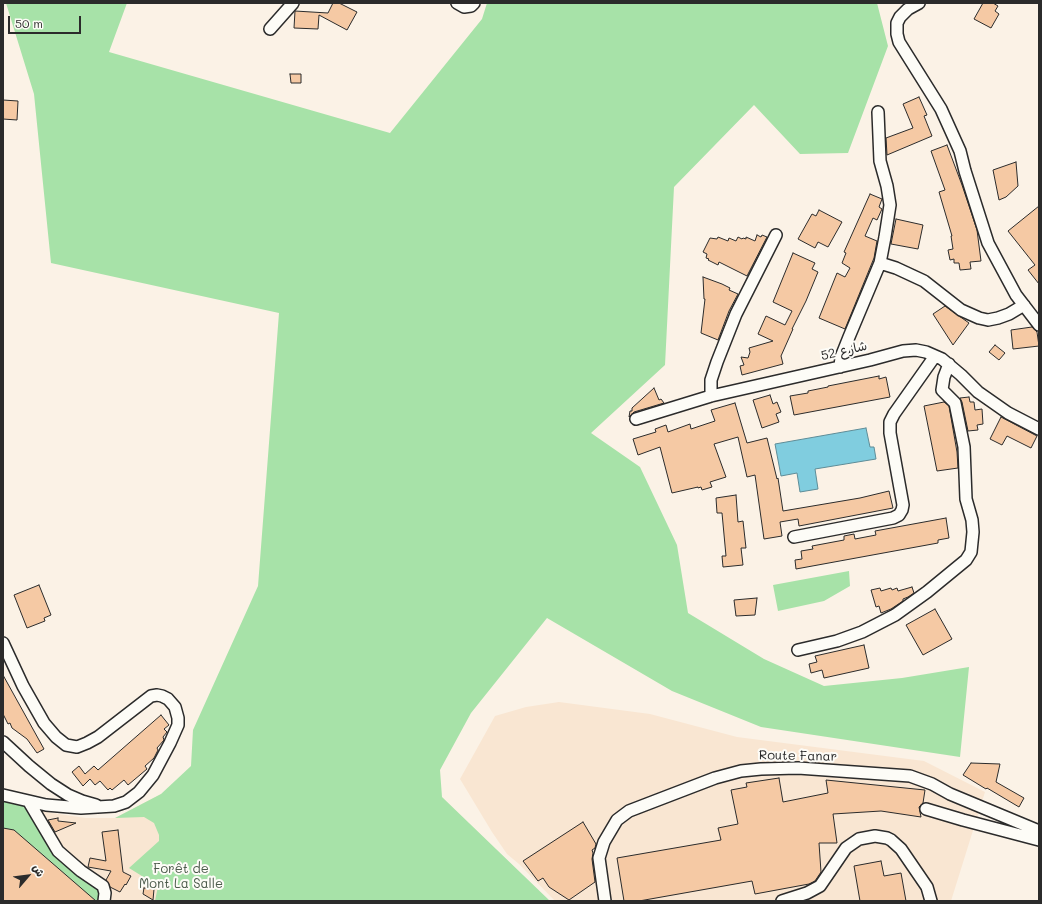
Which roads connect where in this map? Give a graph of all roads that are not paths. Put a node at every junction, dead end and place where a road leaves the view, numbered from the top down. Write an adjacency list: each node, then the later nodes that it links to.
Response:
1 (293, 3): 5 (street)
2 (457, 3): 3 (street)
3 (474, 3)
4 (919, 3): 9 (street)
5 (270, 29)
6 (878, 112): 8 (street)
7 (776, 235): 14 (street)
8 (880, 263): 9 (street); 13 (street)
9 (1024, 305): 10 (street)
10 (1039, 325)
11 (935, 356): 12 (street, شارع 52); 13 (street, شارع 52); 17 (street)
12 (949, 364): 16 (street, شارع 52); 19 (street)
13 (840, 367): 14 (street, شارع 52)
14 (712, 396): 15 (street, شارع 52)
15 (636, 419)
16 (1039, 429)
17 (794, 537)
18 (3, 643): 23 (street)
19 (798, 650)
20 (3, 742): 23 (street)
21 (3, 795): 22 (street)
22 (31, 805): 23 (street); 27 (street)
23 (104, 807)
24 (926, 809): 26 (street)
25 (1039, 831): 28 (street, Route Fanar)
26 (1039, 840)
27 (104, 901)
28 (606, 901)
29 (782, 901): 30 (street)
30 (931, 901)

